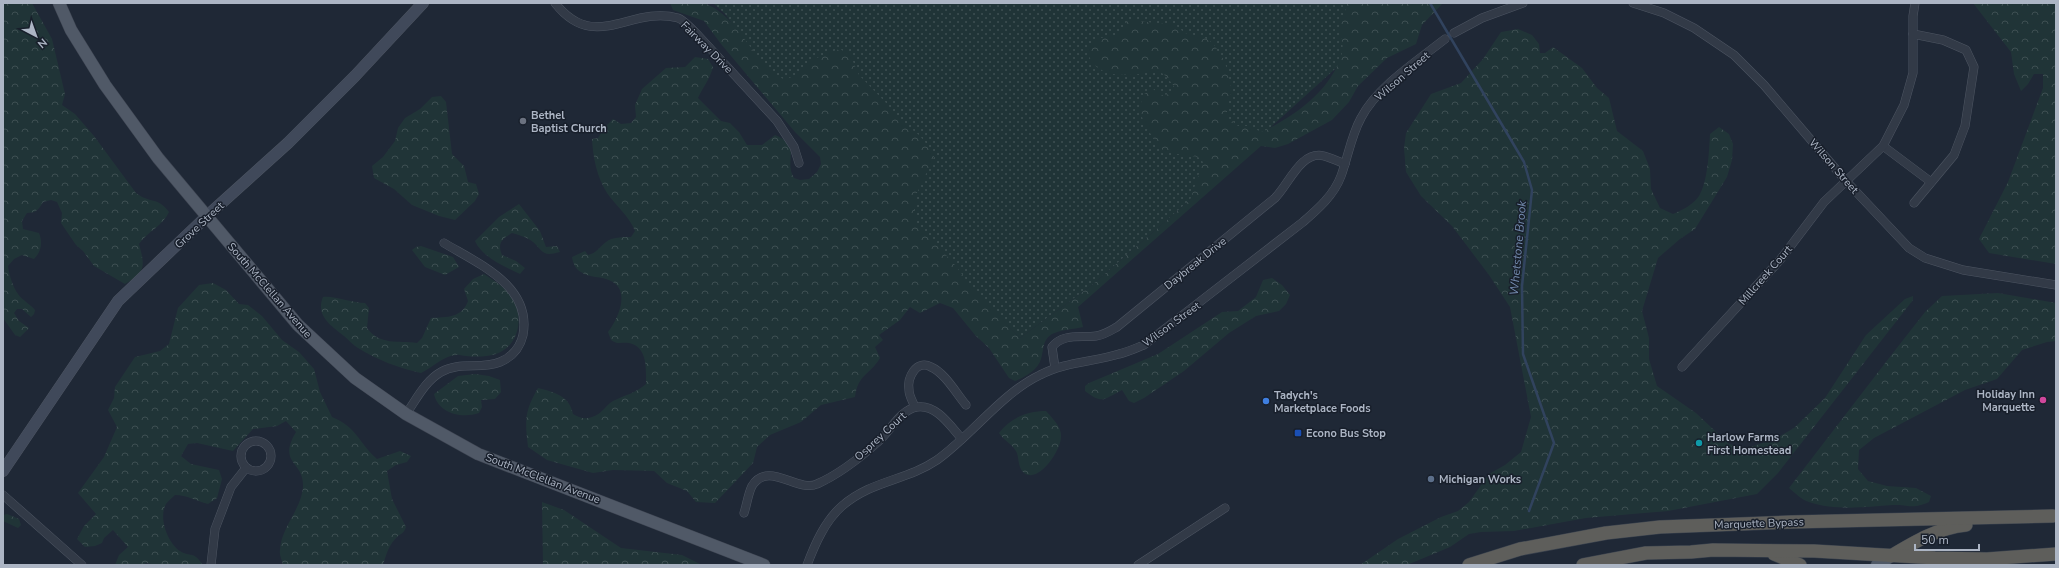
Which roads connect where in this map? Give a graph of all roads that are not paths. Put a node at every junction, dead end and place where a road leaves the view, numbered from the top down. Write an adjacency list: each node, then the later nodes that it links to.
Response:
1 (58, 3): 17 (main road, South McClellan Avenue)
2 (423, 3): 17 (main road, Grove Street)
3 (555, 3): 12 (street, Fairway Drive)
4 (1523, 3): 7 (street)
5 (1633, 3): 14 (street, Wilson Street)
6 (1915, 3): 9 (street)
7 (1511, 4): 8 (street)
8 (1454, 32)
9 (1913, 34): 11 (street); 15 (street)
10 (1444, 40): 13 (street, Wilson Street)
11 (1883, 146): 14 (street, Millcreek Court); 15 (street)
12 (799, 163)
13 (1345, 164): 21 (street, Wilson Street); 21 (street, Daybreak Drive)
14 (1846, 181): 19 (street, Wilson Street); 20 (street, Millcreek Court)
15 (1931, 182): 16 (street)
16 (1914, 203)
17 (207, 216): 24 (main road, South McClellan Avenue); 27 (main road, Grove Street)
18 (444, 243): 24 (street)
19 (2056, 285)
20 (1682, 367)
21 (1055, 368): 25 (street, Wilson Street)
22 (966, 405): 23 (street)
23 (915, 408): 25 (street, Osprey Court); 30 (street, Osprey Court)
24 (406, 414): 38 (main road, South McClellan Avenue)
25 (962, 439): 39 (street, Wilson Street)
26 (246, 468): 37 (street)
27 (3, 471)
28 (3, 495): 36 (street)
29 (1225, 508): 40 (street)
30 (744, 512)
31 (2054, 516): 34 (highway); 41 (highway, Marquette Bypass)
32 (1764, 551): 34 (highway); 42 (highway); 43 (highway)
33 (2056, 554): 35 (highway)
34 (1891, 556): 35 (highway); 44 (main road)
35 (1932, 561)
36 (82, 565)
37 (211, 565)
38 (764, 565)
39 (807, 565)
40 (1138, 565)
41 (1469, 565)
42 (1583, 565)
43 (1800, 565)
44 (1877, 565)

